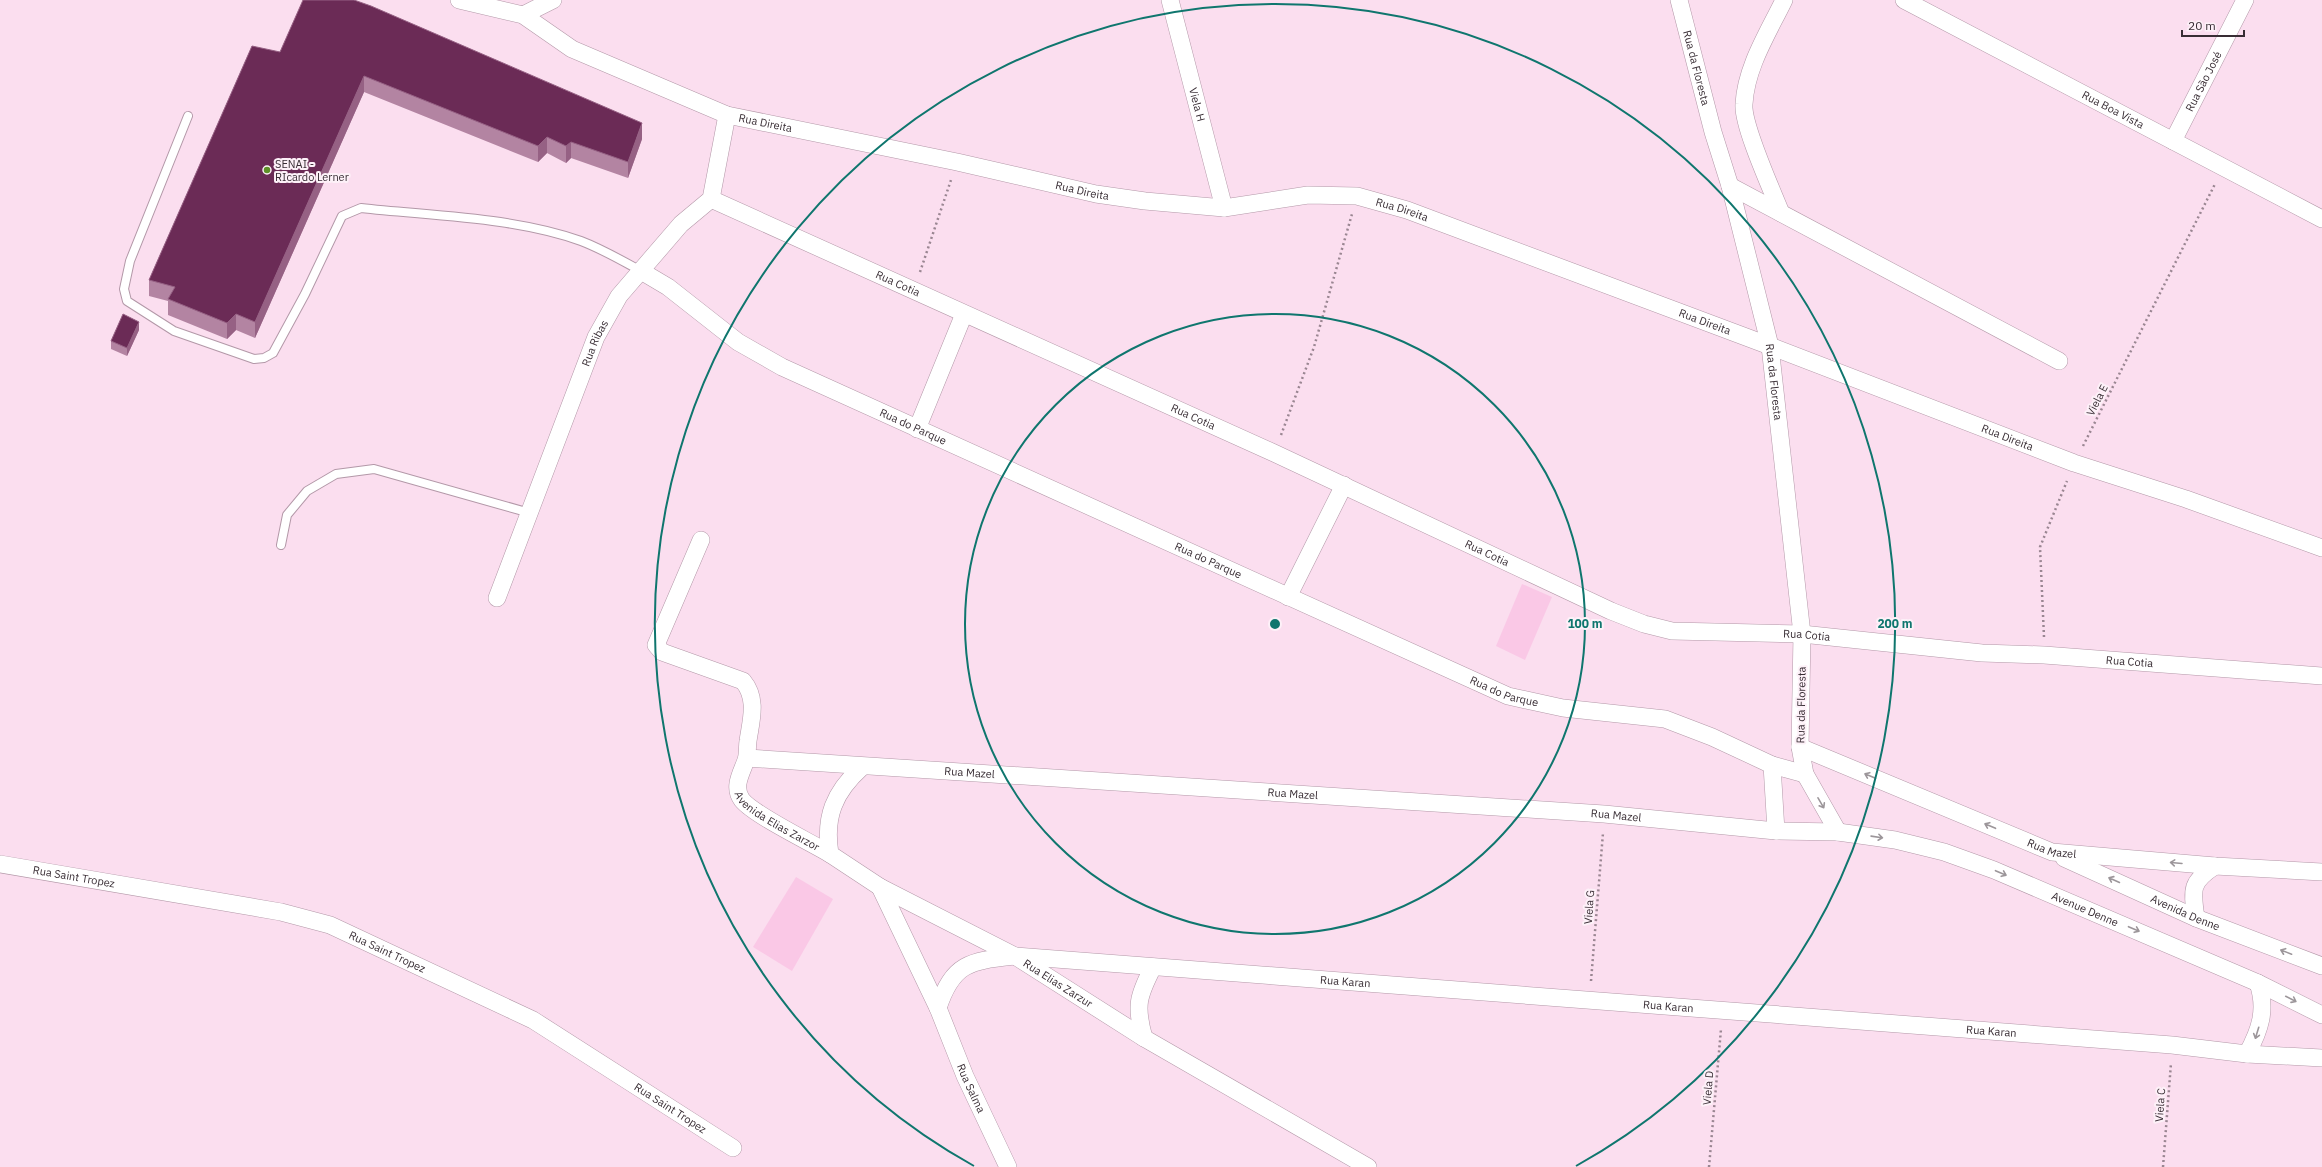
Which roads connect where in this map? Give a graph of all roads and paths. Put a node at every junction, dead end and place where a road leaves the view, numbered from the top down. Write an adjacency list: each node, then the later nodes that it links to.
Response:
1 (459, 0): 8 (street, Rua Direita)
2 (553, 0): 8 (street)
3 (1170, 0): 17 (street, Viela H)
4 (1679, 0): 14 (street, Rua da Floresta)
5 (1784, 0): 18 (street)
6 (1904, 0): 11 (street, Rua Boa Vista)
7 (2245, 0): 11 (street, Rua São José)
8 (523, 15): 10 (street, Rua Direita)
9 (188, 116): 20 (lane)
10 (727, 116): 12 (street, Rua Direita); 16 (street)
11 (2173, 141): 13 (street, Rua Boa Vista)
12 (957, 162): 17 (street, Rua Direita); 21 (path)
13 (2223, 167): 19 (street, Rua Boa Vista); 27 (path, Viela E)
14 (1730, 186): 18 (street); 23 (street, Rua da Floresta)
15 (1357, 196): 17 (street, Rua Direita); 23 (street, Rua Direita); 26 (path)
16 (710, 199): 20 (street, Rua Ribas); 21 (street, Rua Cotia)
17 (1224, 208)
18 (1781, 213): 24 (street)
19 (2322, 219)
20 (641, 271): 25 (street, Rua do Parque); 29 (street, Rua Ribas)
21 (913, 291): 22 (street, Rua Cotia)
22 (964, 314): 25 (street); 26 (street, Rua Cotia)
23 (1770, 346): 27 (street, Rua Direita); 35 (street, Rua da Floresta)
24 (2059, 361)
25 (918, 429): 33 (street, Rua do Parque)
26 (1274, 453): 28 (street, Rua Cotia)
27 (2074, 463): 32 (street, Rua Direita); 36 (path, Viela E)
28 (1344, 485): 33 (street); 35 (street, Rua Cotia)
29 (530, 513): 31 (lane); 34 (street, Rua Ribas)
30 (701, 540): 39 (street, Avenida Elias Zarzor)
31 (281, 545)
32 (2322, 548)
33 (1288, 597): 40 (street, Rua do Parque)
34 (497, 598)
35 (1802, 634): 36 (street, Rua Cotia); 38 (street, Rua da Floresta)
36 (2044, 655): 37 (street, Rua Cotia)
37 (2322, 676)
38 (1800, 747): 42 (street, Rua da Floresta); 46 (street, Rua Mazel, one-way to 38)
39 (747, 758): 41 (street, Rua Mazel); 47 (street, Avenida Elias Zarzor)
40 (1772, 765): 42 (street, Rua do Parque); 44 (street)
41 (862, 767): 43 (street, Rua Mazel); 47 (street)
42 (1805, 774): 45 (street, Rua da Floresta, one-way to 45)
43 (1604, 814): 44 (street, Rua Mazel); 57 (path, Viela G)
44 (1776, 831): 45 (street, Rua Mazel)
45 (1838, 832): 56 (street, Avenue Denne, one-way to 56)
46 (2052, 852): 49 (street, Rua Mazel, one-way to 46); 52 (street, Avenida Denne, one-way to 46)
47 (830, 854): 51 (street, Rua Elias Zarzur)
48 (0, 864): 65 (street, Rua Saint Tropez)
49 (2215, 866): 50 (street, Rua Mazel); 52 (street)
50 (2322, 872)
51 (880, 887): 53 (street, Rua Elias Zarzur); 58 (street, Rua Salma)
52 (2196, 918): 54 (street, Avenida Denne, one-way to 52)
53 (1015, 956): 55 (street, Rua Karan); 58 (street); 61 (street, Rua Elias Zarzur)
54 (2322, 966)
55 (1153, 967): 57 (street, Rua Karan); 61 (street)
56 (2258, 982): 60 (street, Avenue Denne, one-way to 60); 63 (street, one-way to 63)
57 (1590, 1000): 59 (street, Rua Karan)
58 (938, 1008): 66 (street, Rua Salma)
59 (1723, 1010): 62 (street, Rua Karan); 68 (path, Viela D)
60 (2322, 1015)
61 (1144, 1038): 67 (street, Rua Elias Zarzur)
62 (2172, 1045): 63 (street, Rua Karan); 69 (path, Viela C)
63 (2247, 1054): 64 (street, Rua Karan)
64 (2322, 1058)
65 (733, 1148)
66 (1008, 1167)
67 (1368, 1167)
68 (1709, 1167)
69 (2163, 1167)

